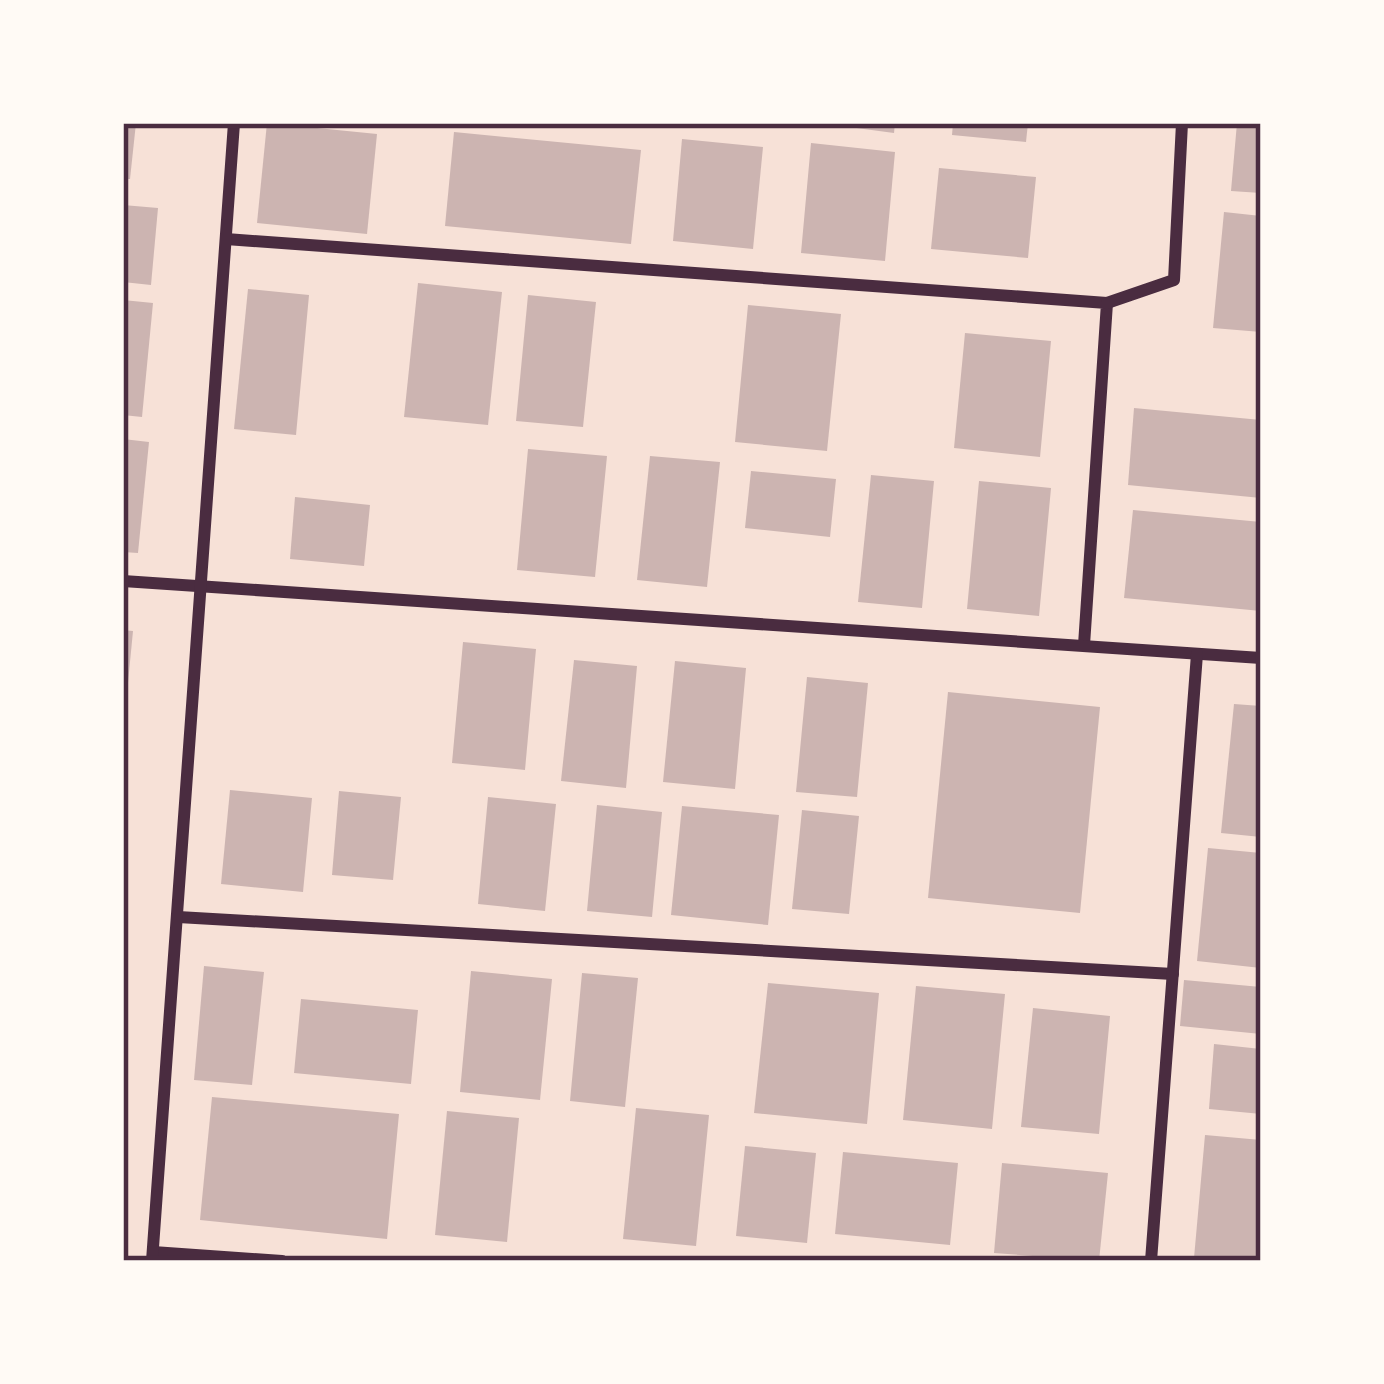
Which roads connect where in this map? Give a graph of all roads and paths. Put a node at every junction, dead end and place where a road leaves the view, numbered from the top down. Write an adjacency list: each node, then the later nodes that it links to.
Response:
1 (234, 123): 3 (street)
2 (1182, 123): 4 (street)
3 (226, 239): 4 (street); 6 (street)
4 (1107, 303): 7 (street)
5 (123, 581): 6 (street)
6 (202, 588): 7 (street); 10 (street)
7 (1084, 645): 8 (street)
8 (1197, 654): 9 (street); 11 (street)
9 (1261, 658)
10 (178, 917): 11 (street); 12 (street)
11 (1173, 974): 14 (street)
12 (153, 1257): 13 (street)
13 (282, 1261)
14 (1151, 1261)

